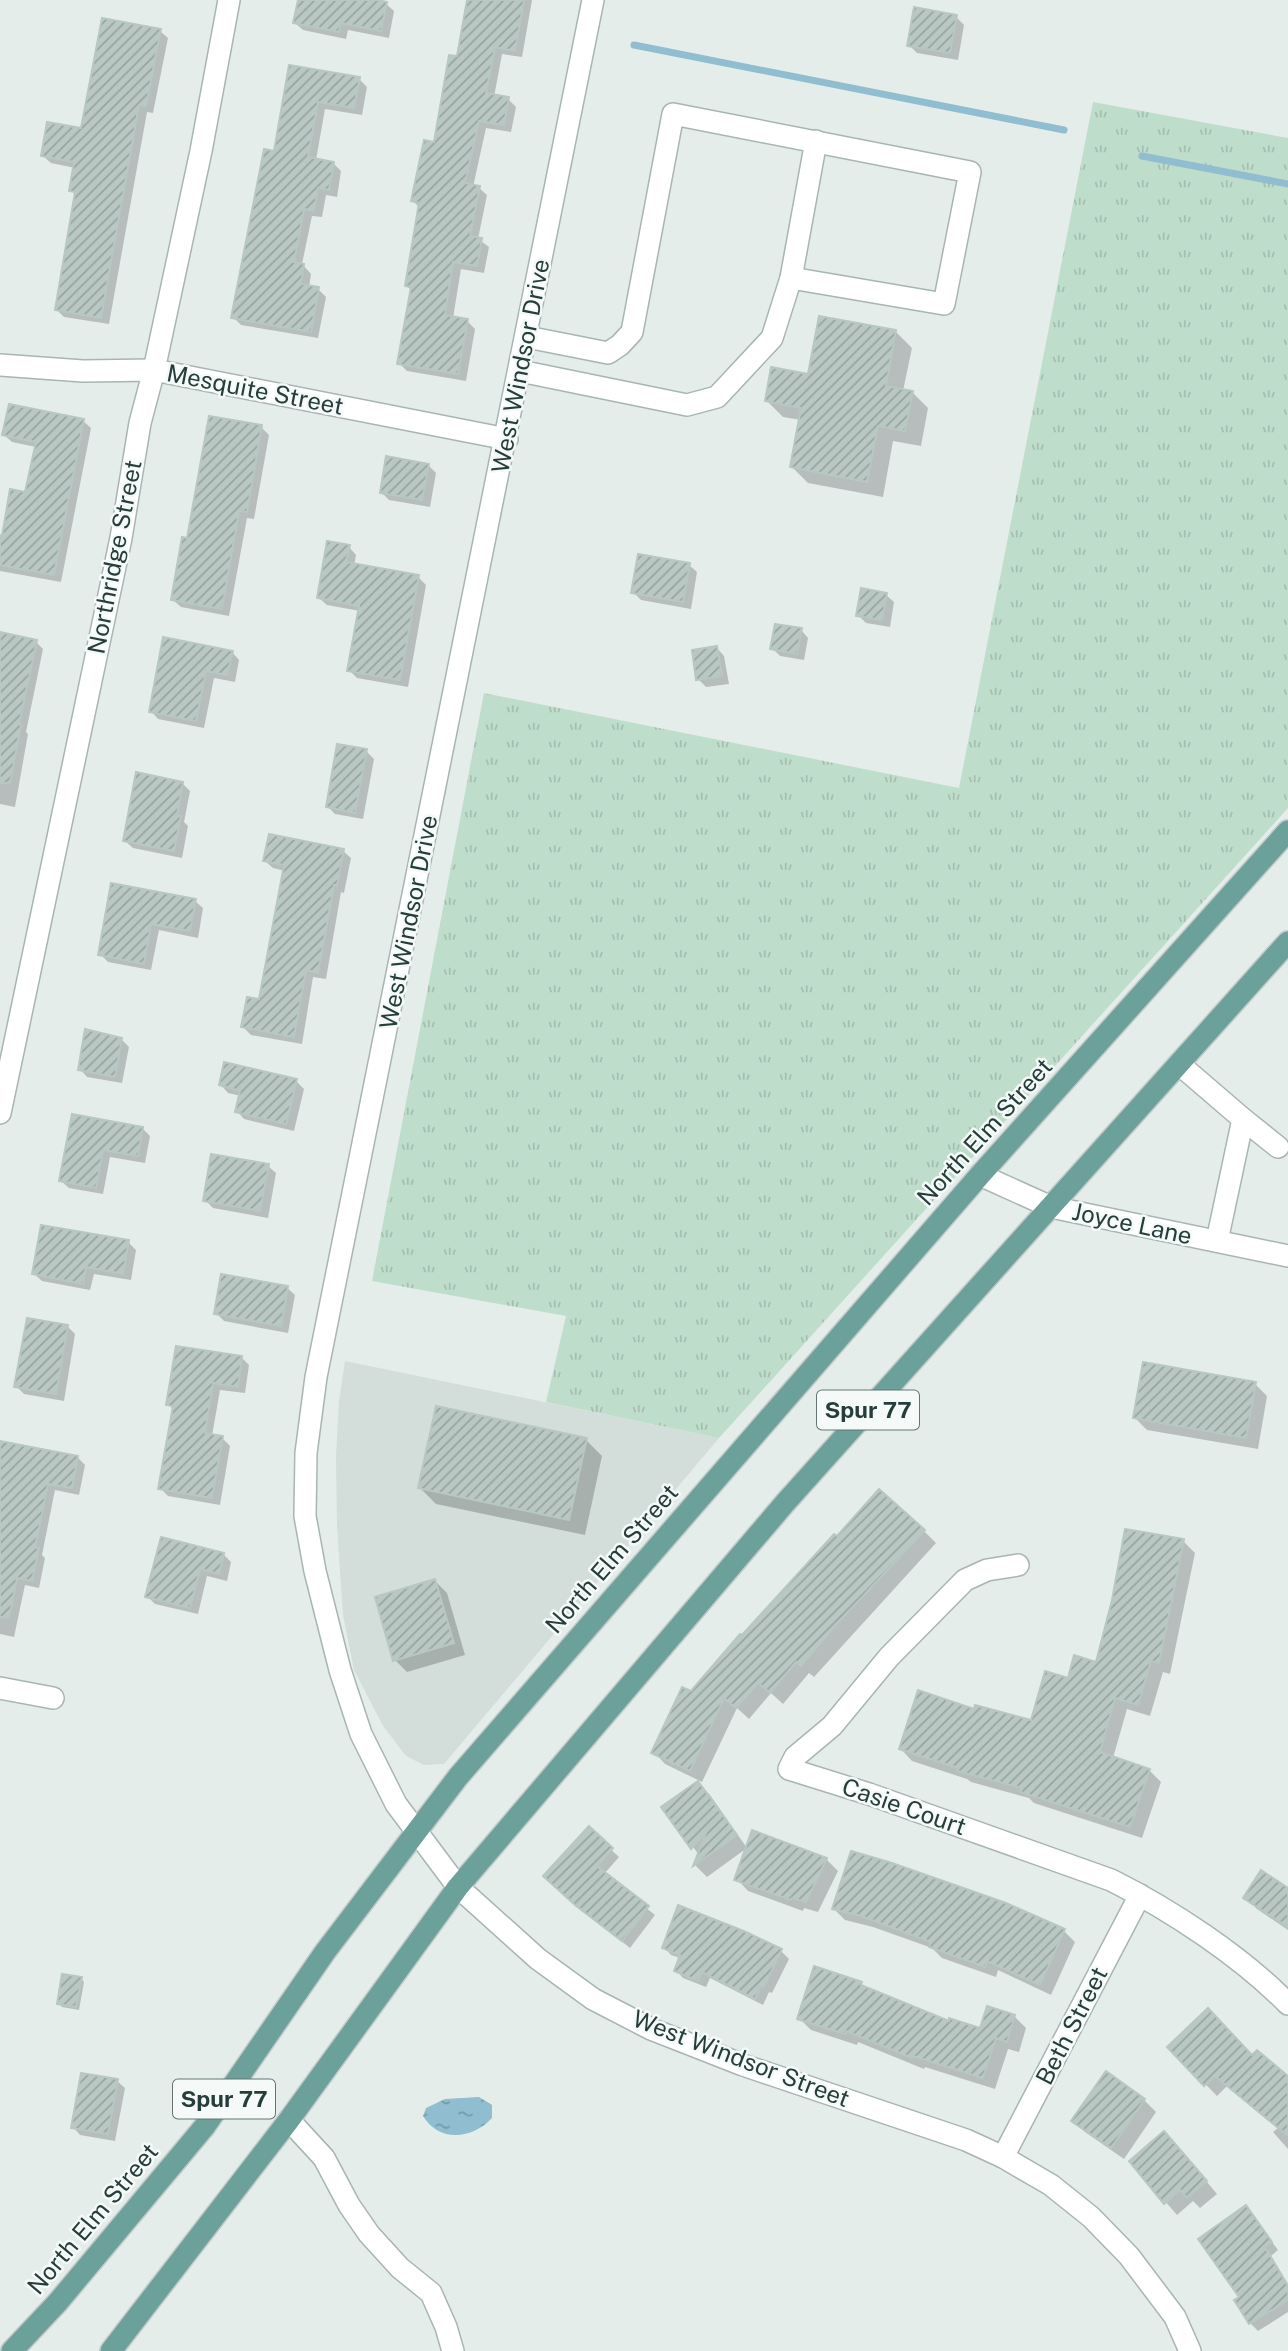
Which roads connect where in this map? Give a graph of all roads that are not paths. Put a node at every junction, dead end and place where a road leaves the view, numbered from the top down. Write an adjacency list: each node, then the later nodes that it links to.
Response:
1 (229, 0): 7 (street, Northridge Street)
2 (593, 0): 5 (street, West Windsor Drive)
3 (816, 141): 4 (street); 4 (street); 5 (street)
4 (791, 278): 8 (street)
5 (527, 337): 8 (street, West Windsor Drive)
6 (0, 365): 7 (street, Mesquite Street)
7 (154, 370): 9 (street, Mesquite Street); 13 (street, Northridge Street)
8 (520, 371): 9 (street, West Windsor Drive)
9 (507, 439): 23 (street, West Windsor Drive)
10 (1288, 831): 16 (main road, North Elm Street / Spur 77)
11 (1288, 942): 12 (main road, Spur 77)
12 (1179, 1064): 14 (street); 17 (main road, Spur 77)
13 (0, 1113)
14 (1243, 1119): 15 (street); 18 (street)
15 (1278, 1147)
16 (980, 1175): 17 (street, Joyce Lane); 23 (main road, North Elm Street / Spur 77)
17 (1051, 1207): 18 (street, Joyce Lane); 24 (main road, Spur 77)
18 (1217, 1241): 19 (street, Joyce Lane)
19 (1288, 1256)
20 (1018, 1564): 25 (street, Casie Court)
21 (0, 1688): 22 (street)
22 (52, 1698)
23 (415, 1830): 24 (street, West Windsor Street); 29 (main road, North Elm Street / Spur 77)
24 (458, 1887): 27 (main road, Spur 77); 28 (street, West Windsor Street)
25 (1140, 1895): 26 (street, Casie Court); 28 (street, Beth Street)
26 (1288, 2004)
27 (289, 2120): 30 (main road, Spur 77); 31 (street)
28 (1003, 2157): 32 (street)
29 (12, 2351)
30 (111, 2351)
31 (453, 2351)
32 (1190, 2351)

